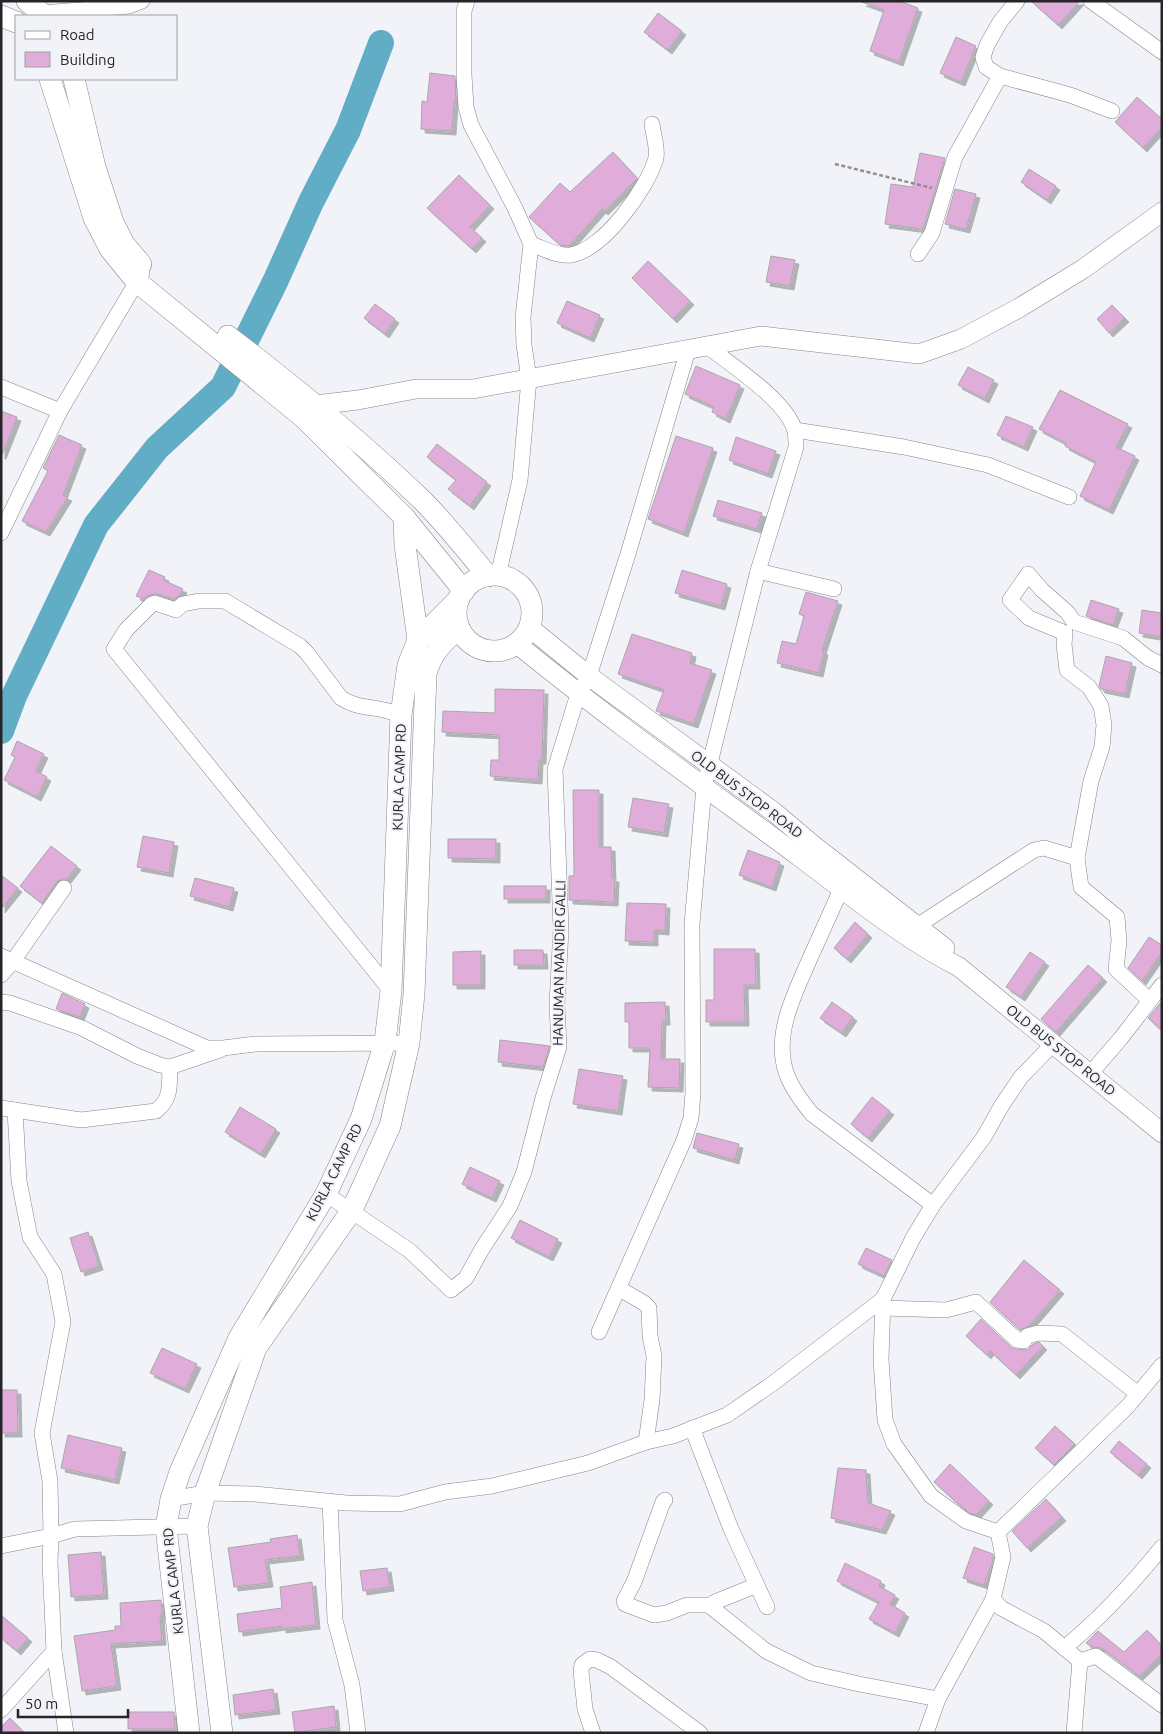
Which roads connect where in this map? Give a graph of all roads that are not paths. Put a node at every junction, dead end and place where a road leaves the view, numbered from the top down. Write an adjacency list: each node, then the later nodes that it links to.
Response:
1 (142, 1): 5 (street)
2 (467, 1): 15 (street)
3 (1017, 1): 9 (street)
4 (1091, 1): 8 (street)
5 (37, 12)
6 (1, 16): 7 (main road)
7 (15, 22)
8 (1162, 52)
9 (1000, 76): 12 (street); 16 (street)
10 (50, 80): 17 (main road)
11 (74, 80): 17 (main road)
12 (1112, 111)
13 (652, 124): 15 (street)
14 (1162, 212): 18 (street)
15 (531, 244): 20 (street)
16 (918, 254)
17 (141, 275): 22 (street); 23 (main road)
18 (714, 344): 19 (street); 24 (street)
19 (688, 350): 20 (street); 37 (street)
20 (529, 379): 23 (street); 30 (street)
21 (1, 387): 22 (street)
22 (60, 411): 26 (street)
23 (309, 411): 27 (main road); 30 (main road)
24 (795, 430): 25 (street); 29 (street)
25 (1069, 497)
26 (5, 514): 28 (street)
27 (404, 518): 32 (main road); 35 (main road)
28 (1, 533)
29 (758, 571): 31 (street); 40 (street)
30 (493, 576): 32 (main road, KURLA CAMP RD); 34 (main road)
31 (834, 589)
32 (461, 595): 33 (main road); 35 (main road, KURLA CAMP RD)
33 (459, 628): 34 (main road); 55 (main road, KURLA CAMP RD)
34 (523, 636): 37 (street, OLD BUS STOP ROAD); 38 (street, OLD BUS STOP ROAD)
35 (418, 640): 39 (main road, KURLA CAMP RD)
36 (1162, 665): 43 (street)
37 (589, 676): 38 (street); 40 (street, OLD BUS STOP ROAD)
38 (578, 694): 41 (street, OLD BUS STOP ROAD); 64 (street, HANUMAN MANDIR GALLI)
39 (402, 714): 51 (main road, KURLA CAMP RD); 51 (street)
40 (710, 765): 41 (street); 42 (street, OLD BUS STOP ROAD)
41 (704, 787): 42 (street, OLD BUS STOP ROAD); 65 (street)
42 (807, 851): 45 (street, OLD BUS STOP ROAD); 46 (street, OLD BUS STOP ROAD)
43 (1077, 858): 46 (street); 52 (street)
44 (64, 888): 47 (street)
45 (841, 889): 48 (street, OLD BUS STOP ROAD); 63 (street)
46 (917, 926): 48 (street, OLD BUS STOP ROAD)
47 (7, 959): 49 (street); 57 (street)
48 (959, 967): 56 (street, OLD BUS STOP ROAD)
49 (1, 975)
50 (1162, 985): 52 (street)
51 (391, 991): 54 (main road, KURLA CAMP RD)
52 (1149, 1000): 59 (street)
53 (1, 1002): 58 (street)
54 (385, 1042): 55 (street); 57 (street); 62 (main road, KURLA CAMP RD)
55 (410, 1043): 64 (main road, KURLA CAMP RD)
56 (1054, 1043): 59 (street, OLD BUS STOP ROAD); 63 (street)
57 (224, 1048): 58 (street)
58 (170, 1067): 60 (street)
59 (1090, 1074): 61 (street, OLD BUS STOP ROAD)
60 (8, 1109): 79 (street)
61 (1162, 1133)
62 (326, 1194): 64 (street, HANUMAN MANDIR GALLI); 73 (main road, KURLA CAMP RD)
63 (933, 1205): 66 (street)
64 (352, 1210): 72 (main road, KURLA CAMP RD)
65 (620, 1290): 67 (street); 71 (street)
66 (883, 1303): 69 (street); 70 (street); 78 (street)
67 (599, 1332)
68 (1162, 1365): 69 (street)
69 (1138, 1394): 78 (street)
70 (692, 1428): 71 (street); 82 (street)
71 (646, 1442): 75 (street)
72 (205, 1494): 73 (street); 75 (street); 76 (main road, KURLA CAMP RD)
73 (171, 1499): 77 (main road, KURLA CAMP RD)
74 (665, 1500): 84 (street)
75 (330, 1501): 95 (street)
76 (197, 1526): 77 (street); 94 (main road, KURLA CAMP RD)
77 (166, 1527): 79 (street); 93 (main road, KURLA CAMP RD)
78 (998, 1532): 83 (street)
79 (51, 1536): 80 (street); 87 (street)
80 (1, 1546)
81 (1162, 1548): 86 (street)
82 (756, 1585): 84 (street); 85 (street)
83 (993, 1599): 86 (street); 89 (street)
84 (712, 1605): 89 (street)
85 (767, 1607)
86 (1064, 1648): 88 (street)
87 (54, 1652): 91 (street); 92 (street)
88 (1080, 1661): 90 (street); 99 (street)
89 (938, 1698): 98 (street)
90 (1162, 1705)
91 (1, 1710)
92 (66, 1733)
93 (190, 1733)
94 (222, 1733)
95 (358, 1733)
96 (593, 1733): 97 (street)
97 (700, 1733)
98 (926, 1733)
99 (1074, 1733)

